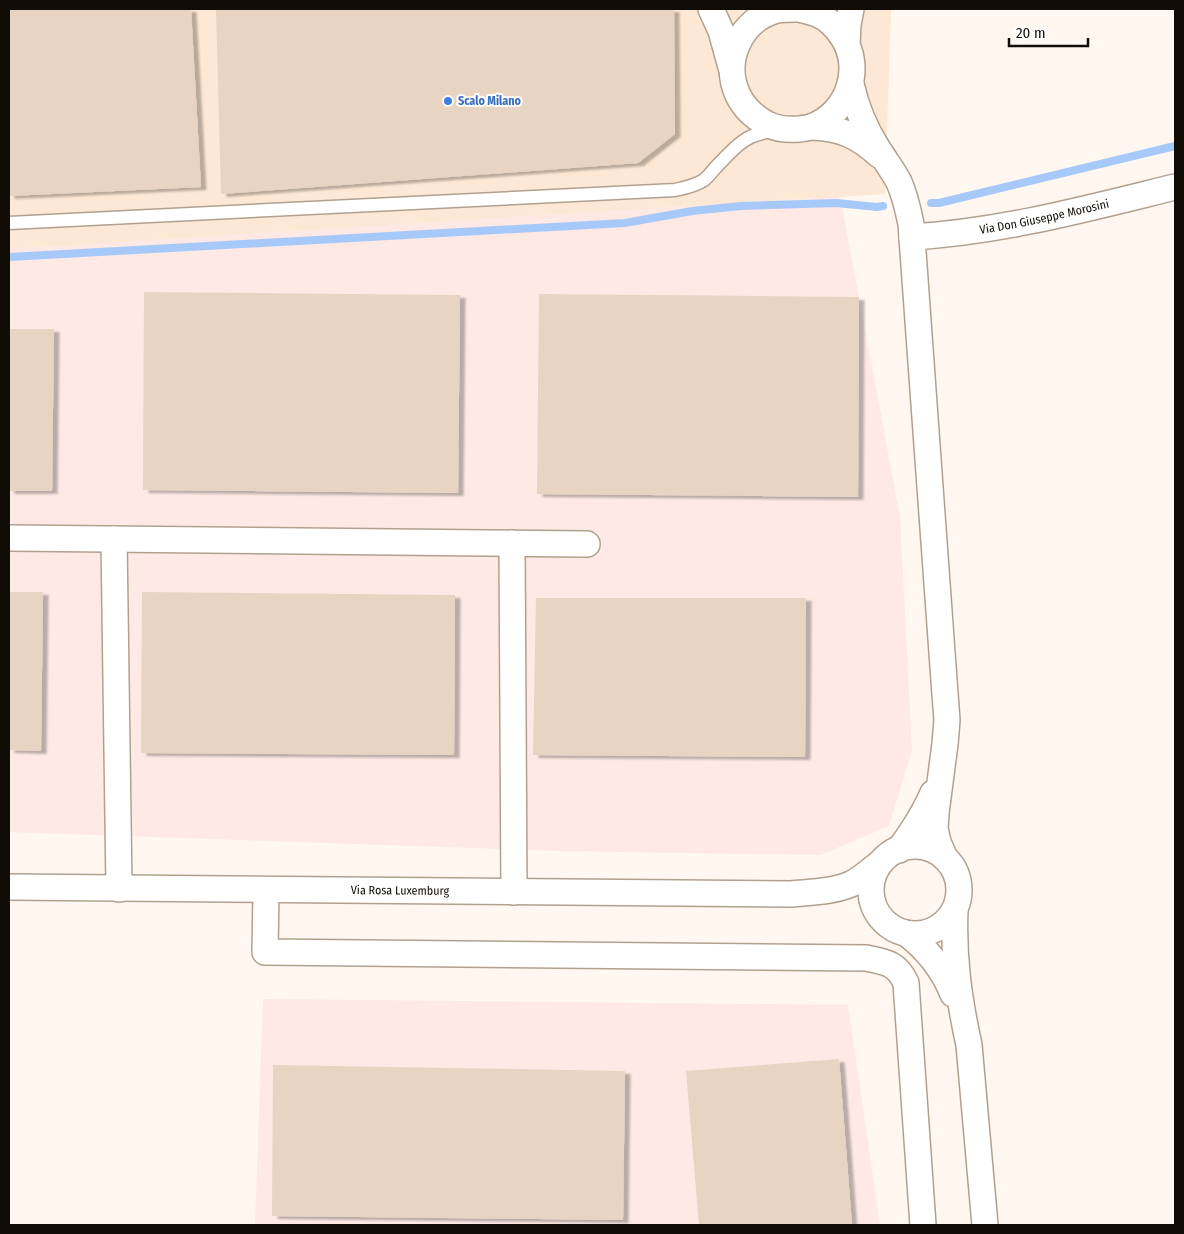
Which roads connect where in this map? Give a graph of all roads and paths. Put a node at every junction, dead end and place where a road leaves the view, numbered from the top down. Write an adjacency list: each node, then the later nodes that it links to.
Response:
1 (711, 9): 6 (street)
2 (745, 9): 3 (street)
3 (790, 9): 5 (street); 6 (street)
4 (851, 9): 5 (street)
5 (847, 44): 7 (street)
6 (731, 68): 8 (street)
7 (851, 84): 8 (street); 9 (street)
8 (802, 128): 9 (street); 11 (lane)
9 (886, 161): 12 (street)
10 (1175, 187): 12 (street, Via Don Giuseppe Morosini)
11 (9, 223)
12 (912, 237): 17 (street)
13 (9, 538): 14 (street)
14 (114, 539): 15 (street); 21 (street)
15 (512, 543): 16 (street); 23 (street)
16 (587, 544)
17 (942, 767): 18 (street); 19 (street)
18 (889, 856): 19 (street); 24 (street); 26 (street)
19 (945, 858): 25 (street)
20 (9, 887): 21 (street, Via Rosa Luxemburg)
21 (119, 889): 22 (street, Via Rosa Luxemburg)
22 (266, 890): 23 (street, Via Rosa Luxemburg); 30 (street)
23 (514, 892): 24 (street, Via Rosa Luxemburg)
24 (791, 894): 26 (street)
25 (955, 910): 27 (street); 28 (street)
26 (881, 918): 27 (street)
27 (906, 933): 28 (street)
28 (963, 1017): 29 (street)
29 (984, 1222)
30 (923, 1225)

